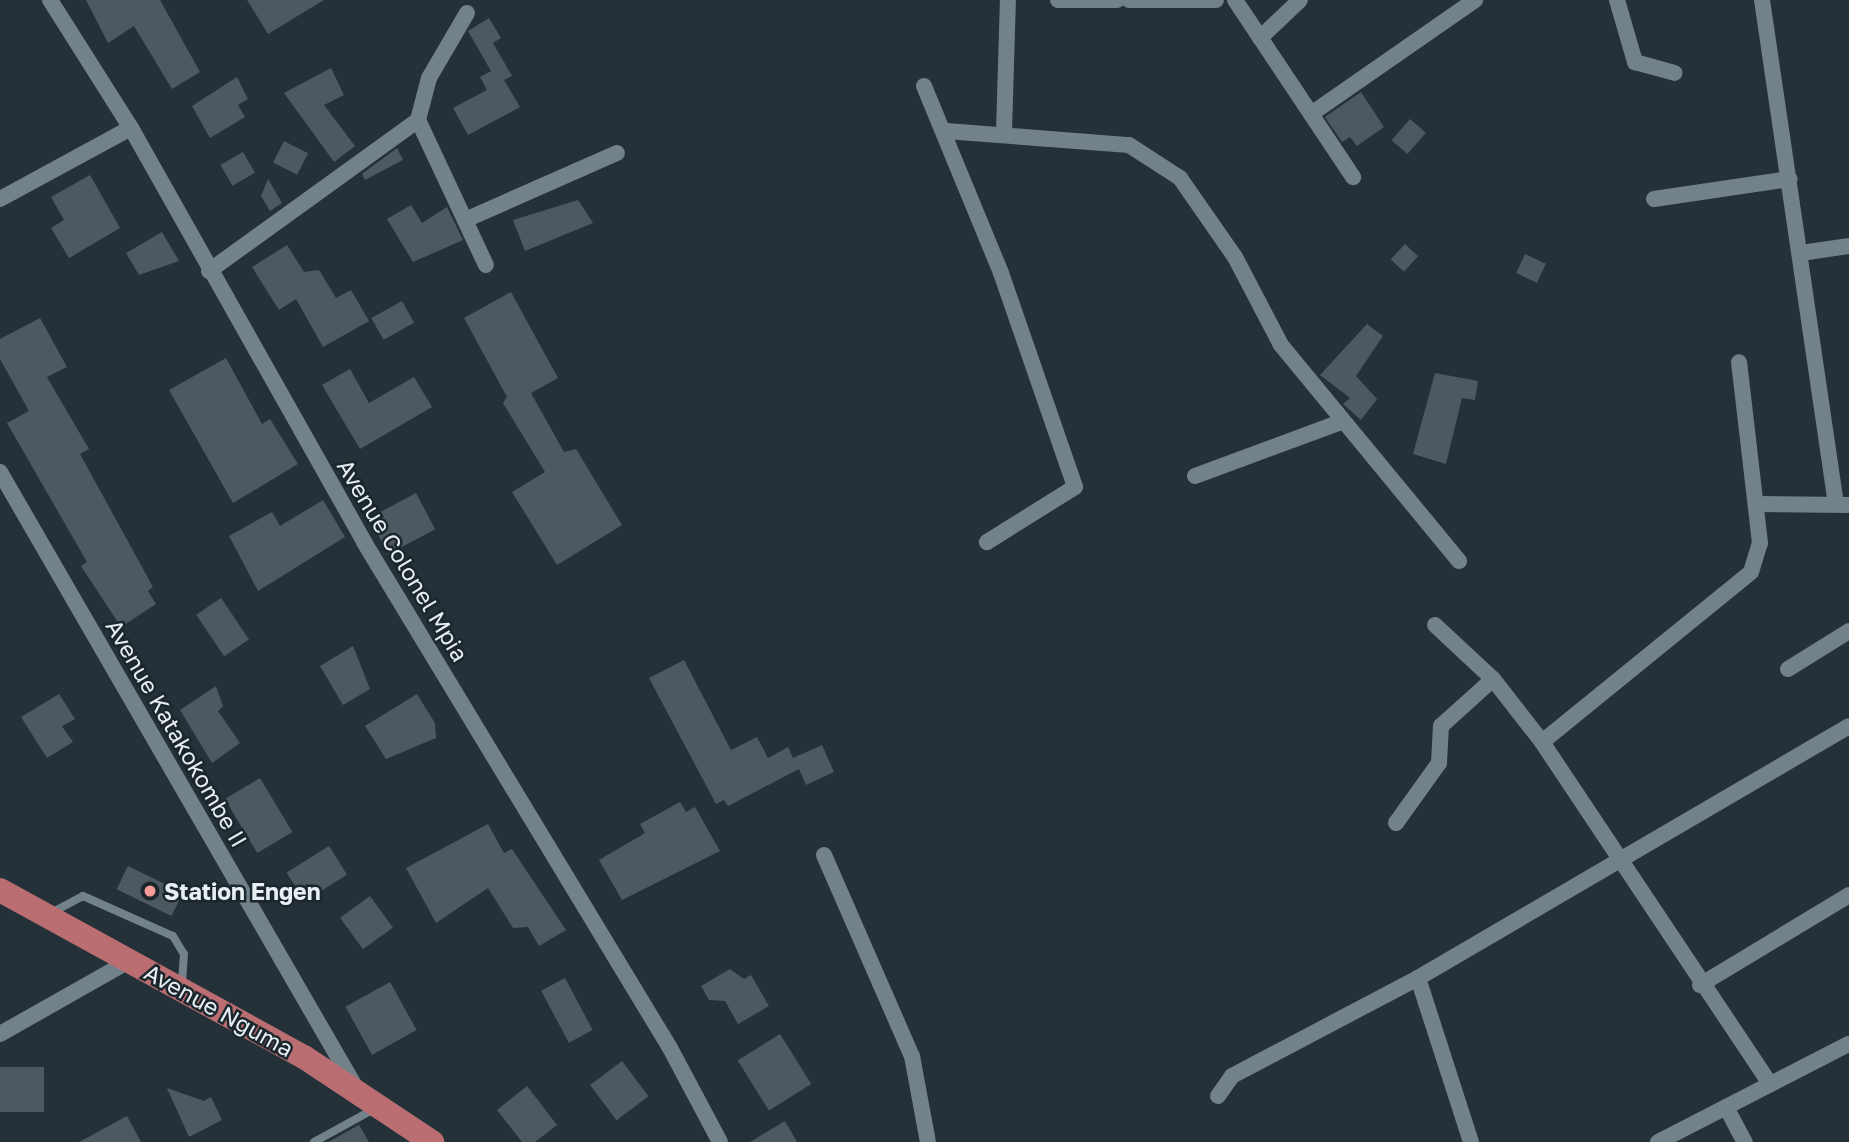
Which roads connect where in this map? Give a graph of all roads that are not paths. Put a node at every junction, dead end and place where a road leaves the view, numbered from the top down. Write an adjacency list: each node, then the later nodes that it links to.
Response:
1 (50, 0): 18 (street, Avenue Colonel Mpia)
2 (1007, 0): 20 (street)
3 (1058, 0): 4 (street)
4 (1117, 0)
5 (1129, 0): 6 (street)
6 (1216, 0)
7 (1235, 0): 13 (street)
8 (1300, 0): 13 (street)
9 (1475, 0): 16 (street)
10 (1617, 0): 14 (street)
11 (1762, 0): 23 (street)
12 (467, 13): 17 (street)
13 (1260, 38): 16 (street)
14 (1675, 74)
15 (924, 86): 19 (street)
16 (1311, 114): 22 (street)
17 (418, 120): 26 (street); 30 (street)
18 (131, 128): 24 (street); 30 (street, Avenue Colonel Mpia)
19 (946, 131): 20 (street); 37 (street)
20 (1004, 132): 32 (street)
21 (617, 153): 26 (street)
22 (1353, 177)
23 (1790, 179): 25 (street); 28 (street)
24 (0, 199)
25 (1654, 200)
26 (465, 220): 29 (street)
27 (1849, 246): 28 (street)
28 (1801, 253): 35 (street)
29 (486, 265)
30 (209, 271): 64 (street, Avenue Colonel Mpia)
31 (1739, 362): 36 (street)
32 (1340, 422): 34 (street); 38 (street)
33 (0, 472): 58 (street, Avenue Katakokombe II)
34 (1195, 476)
35 (1843, 504): 36 (street)
36 (1757, 505): 44 (street)
37 (987, 542)
38 (1459, 561)
39 (1435, 625): 42 (street)
40 (1849, 631): 41 (street)
41 (1788, 669)
42 (1493, 679): 44 (street); 45 (street)
43 (1849, 726): 47 (street)
44 (1542, 742): 47 (street)
45 (1396, 823)
46 (824, 855): 65 (street)
47 (1618, 860): 52 (street); 53 (street)
48 (0, 890): 50 (main road, Avenue Nguma)
49 (1849, 895): 53 (street)
50 (51, 914): 51 (main road, Avenue Nguma); 54 (lane)
51 (129, 961): 54 (main road, Avenue Nguma); 55 (street)
52 (1419, 978): 59 (street); 66 (street)
53 (1700, 985): 57 (street)
54 (181, 989): 58 (main road, Avenue Nguma)
55 (0, 1034)
56 (1849, 1044): 57 (street)
57 (1770, 1084): 61 (street)
58 (356, 1089): 60 (main road, Avenue Nguma)
59 (1218, 1096)
60 (382, 1105): 62 (lane); 63 (main road, Avenue Nguma)
61 (1726, 1107): 67 (street); 68 (street)
62 (314, 1142)
63 (432, 1142)
64 (720, 1142)
65 (928, 1142)
66 (1471, 1142)
67 (1658, 1142)
68 (1745, 1142)

